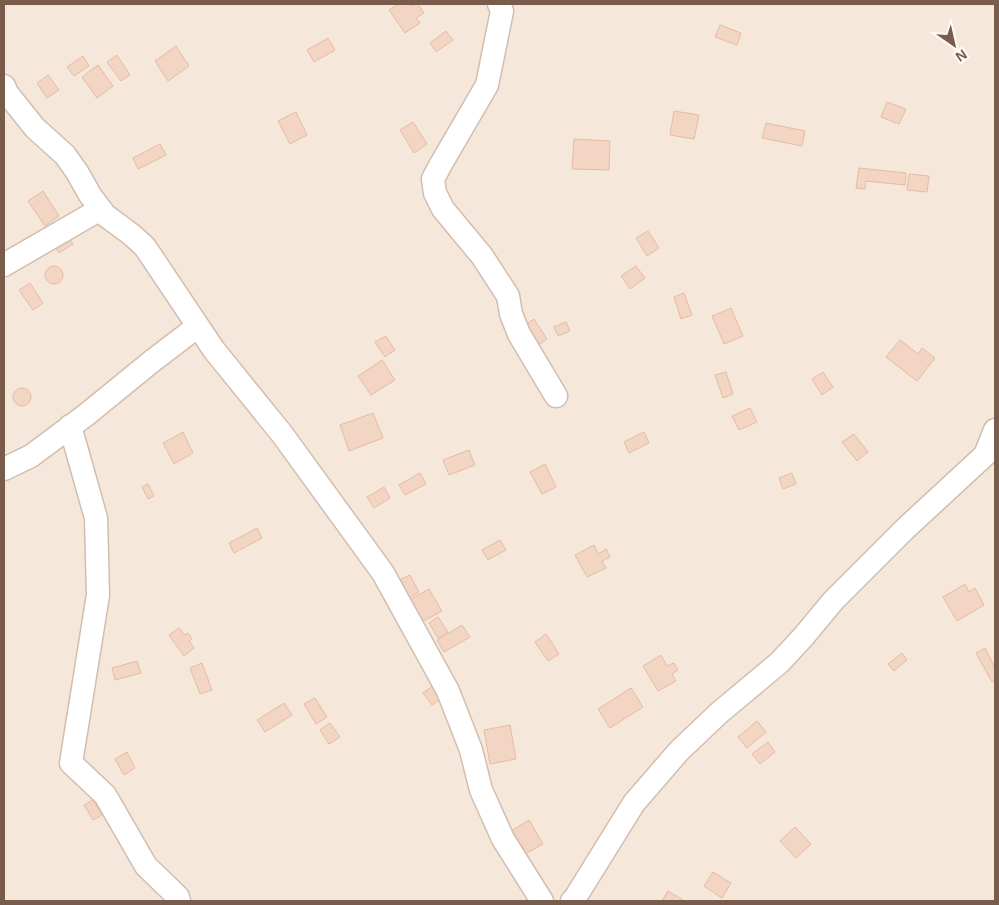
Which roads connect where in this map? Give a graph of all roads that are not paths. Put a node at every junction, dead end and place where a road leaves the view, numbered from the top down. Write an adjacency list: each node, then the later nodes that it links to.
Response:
1 (500, 4): 6 (street)
2 (4, 86): 5 (street)
3 (92, 214): 4 (street)
4 (4, 265)
5 (198, 326): 7 (street); 11 (street)
6 (556, 396)
7 (70, 426): 9 (street); 10 (street)
8 (995, 430): 12 (street)
9 (4, 469)
10 (179, 901)
11 (542, 901)
12 (572, 901)

